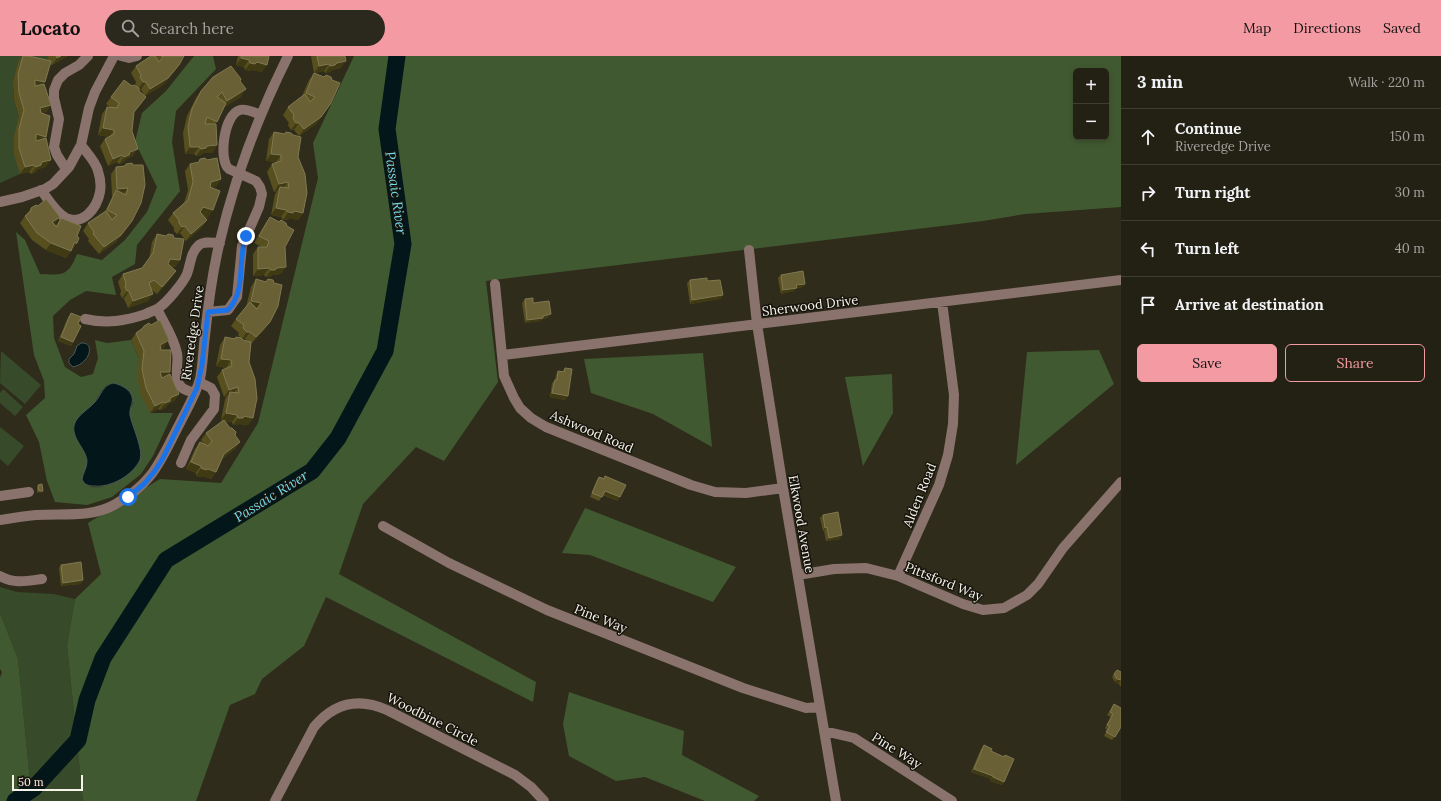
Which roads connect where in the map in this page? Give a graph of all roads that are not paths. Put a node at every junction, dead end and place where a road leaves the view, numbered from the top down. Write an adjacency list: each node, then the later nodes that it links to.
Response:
1 (88, 56): 8 (street)
2 (114, 56): 7 (street)
3 (121, 56): 4 (street)
4 (136, 56)
5 (288, 56): 6 (street, Riveredge Drive)
6 (261, 115): 9 (street, Riveredge Drive); 9 (street)
7 (82, 145): 8 (street); 10 (street)
8 (66, 169): 10 (street)
9 (240, 174): 12 (street, Riveredge Drive); 18 (street)
10 (42, 190): 11 (street)
11 (0, 202)
12 (220, 243): 17 (street); 18 (street, Riveredge Drive)
13 (749, 250): 20 (street, Elkwood Avenue)
14 (1121, 280): 16 (street, Sherwood Drive)
15 (495, 284): 21 (street, Ashwood Road)
16 (942, 302): 20 (street, Sherwood Drive); 33 (street, Alden Road)
17 (158, 309): 19 (street); 23 (street)
18 (208, 312): 22 (street, Riveredge Drive)
19 (85, 319)
20 (757, 324): 21 (street, Sherwood Drive); 26 (street, Elkwood Avenue)
21 (503, 355): 26 (street, Ashwood Road)
22 (199, 382): 23 (street, Riveredge Drive); 24 (street)
23 (195, 393): 29 (street, Riveredge Drive)
24 (182, 463)
25 (1121, 482): 33 (street, Pittsford Way)
26 (783, 488): 31 (street, Elkwood Avenue)
27 (29, 492): 28 (street)
28 (0, 496)
29 (0, 520)
30 (382, 526): 35 (street, Pine Way)
31 (798, 575): 33 (street, Pittsford Way); 35 (street, Elkwood Avenue)
32 (0, 576): 34 (street)
33 (898, 576)
34 (42, 579)
35 (819, 707): 36 (street, Elkwood Avenue)
36 (824, 731): 39 (street, Elkwood Avenue); 40 (street, Pine Way)
37 (275, 801): 38 (street, Woodbine Circle)
38 (544, 801)
39 (836, 801)
40 (952, 801)

